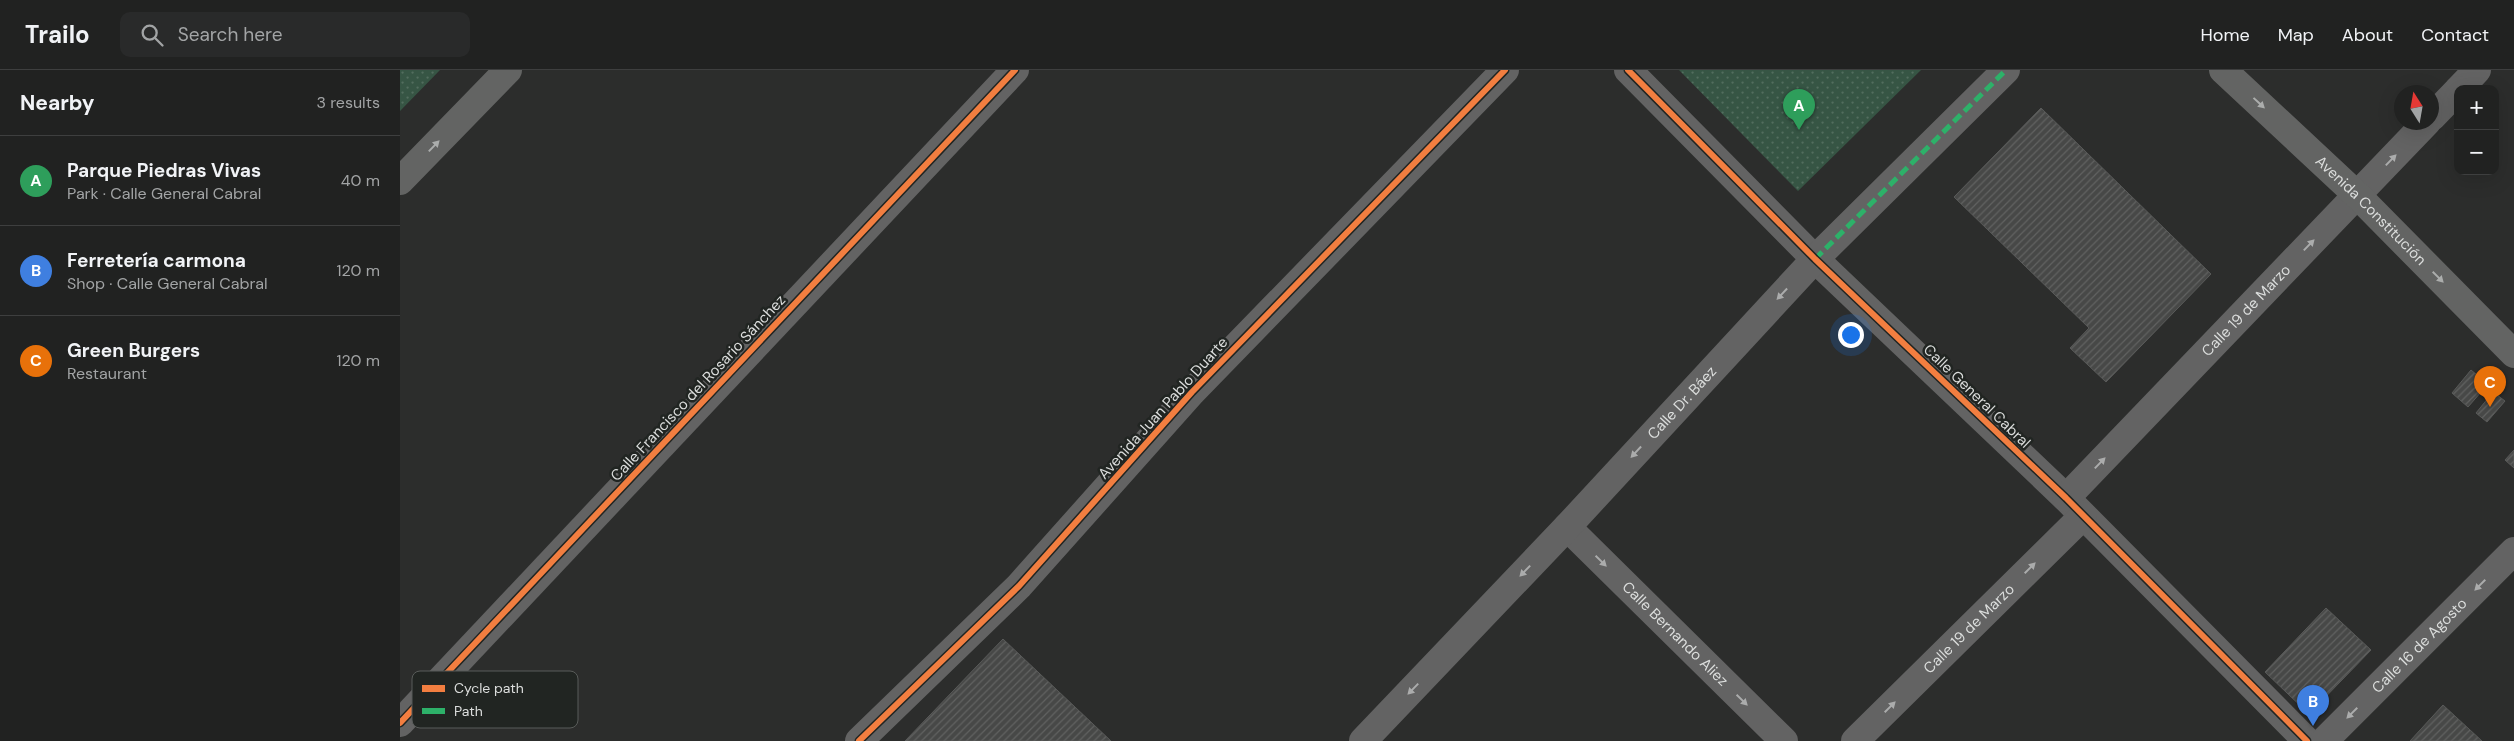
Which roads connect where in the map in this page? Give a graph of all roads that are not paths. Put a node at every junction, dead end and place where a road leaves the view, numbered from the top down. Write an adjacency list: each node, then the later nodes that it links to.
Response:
1 (508, 70): 12 (main road, one-way to 1)
2 (1015, 70): 19 (street, Calle Francisco del Rosario Sánchez)
3 (1505, 70): 22 (street, Avenida Juan Pablo Duarte)
4 (1628, 70): 14 (street, Calle General Cabral)
5 (2006, 70): 14 (street, Calle Dr. Báez)
6 (2223, 70): 13 (main road, Avenida Constitución, one-way to 13)
7 (2477, 70): 8 (street)
8 (2462, 85)
9 (2454, 93): 10 (street)
10 (2439, 110)
11 (2419, 130): 13 (street, Calle 19 de Marzo, one-way to 11)
12 (400, 181)
13 (2357, 195): 15 (main road, Avenida Constitución, one-way to 15); 16 (street, Calle 19 de Marzo, one-way to 13)
14 (1815, 258): 16 (street, Calle General Cabral); 17 (street, Calle Dr. Báez, one-way to 17)
15 (2514, 354)
16 (2074, 507): 25 (street, Calle 19 de Marzo, one-way to 16); 26 (street, Calle General Cabral)
17 (1566, 527): 23 (street, Calle Dr. Báez, one-way to 23); 24 (street, Calle Bernando Aliez, one-way to 24)
18 (2514, 551): 27 (street, Calle 16 de Agosto, one-way to 27)
19 (449, 671)
20 (412, 710): 21 (street, Calle Francisco del Rosario Sánchez)
21 (400, 723)
22 (859, 741)
23 (1364, 741)
24 (1784, 741)
25 (1855, 741)
26 (2307, 741)
27 (2324, 741)

